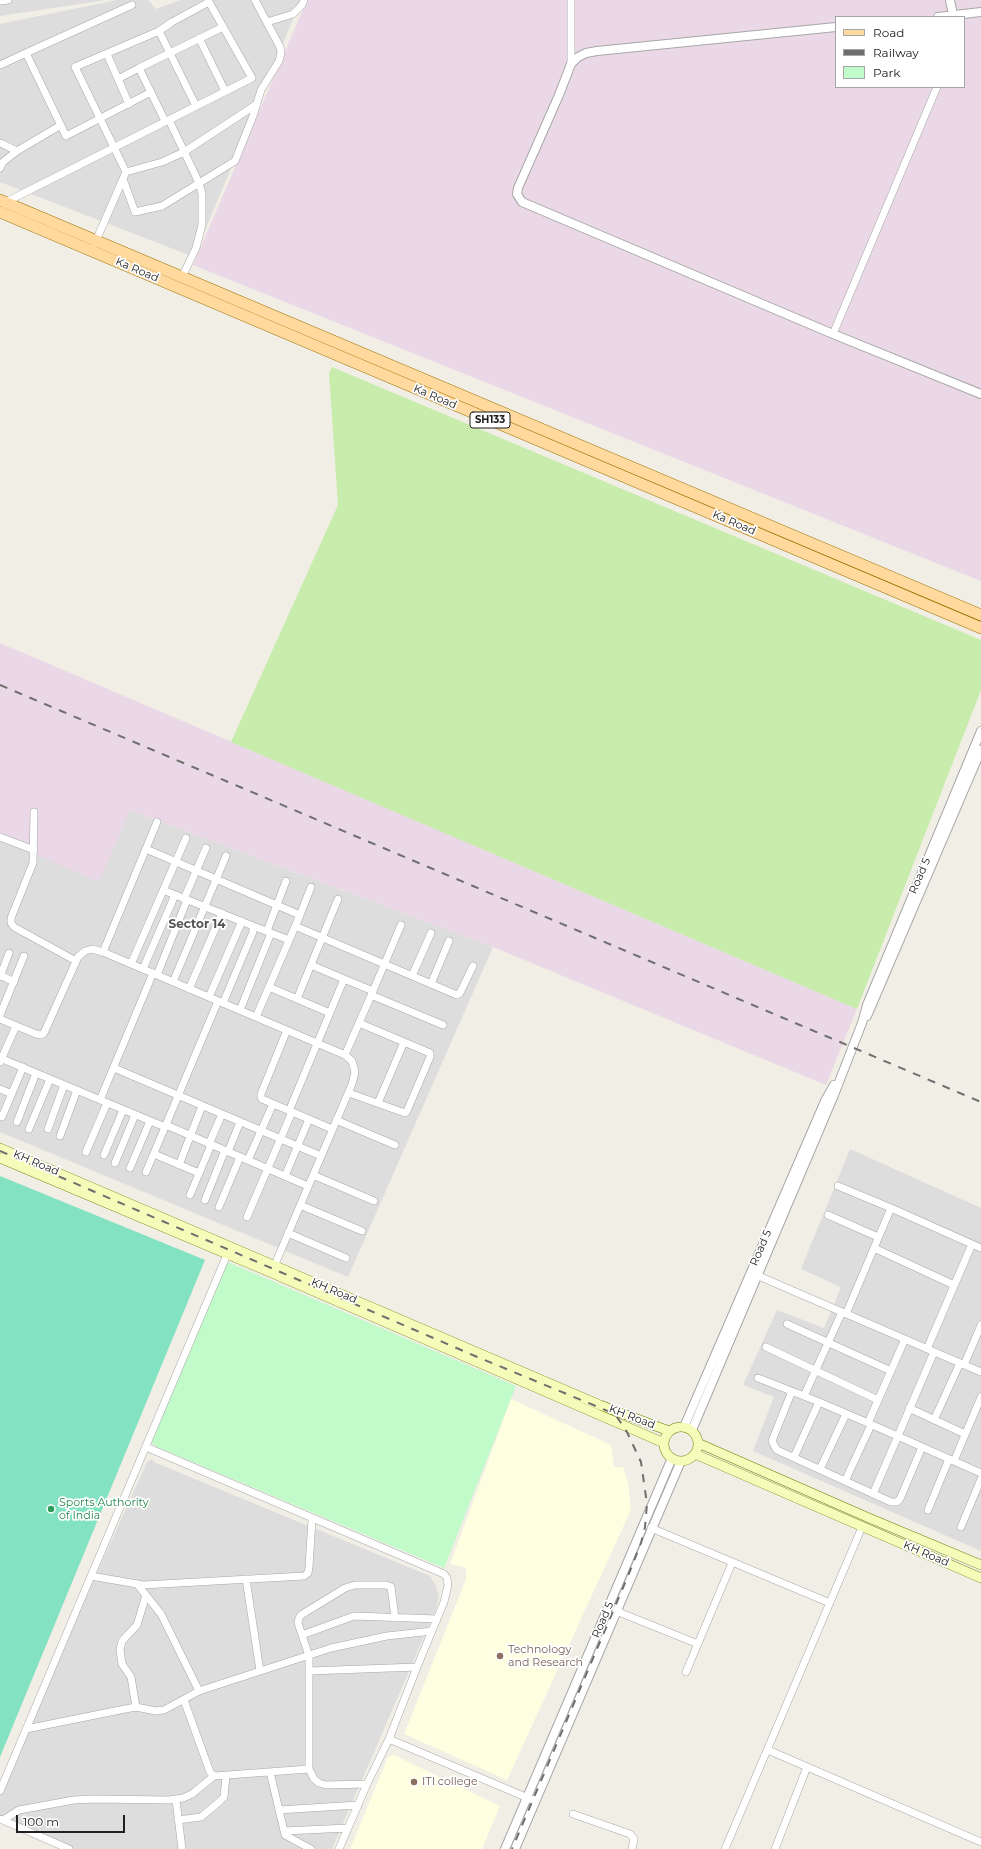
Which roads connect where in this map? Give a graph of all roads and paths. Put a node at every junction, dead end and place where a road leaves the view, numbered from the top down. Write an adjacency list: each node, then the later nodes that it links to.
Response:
1 (8, 0): 6 (street)
2 (255, 0): 10 (street)
3 (304, 0): 10 (street)
4 (571, 0): 18 (street)
5 (950, 0): 9 (street)
6 (0, 1)
7 (132, 4): 15 (street)
8 (981, 12): 9 (street)
9 (953, 16)
10 (267, 22): 26 (street)
11 (223, 27): 13 (street); 14 (street); 23 (street)
12 (835, 27): 18 (street)
13 (159, 31): 16 (street); 17 (street)
14 (199, 38): 16 (street); 23 (street)
15 (26, 53): 19 (street); 30 (street)
16 (170, 53): 20 (street); 27 (street)
17 (107, 54): 21 (street); 28 (street)
18 (571, 64): 43 (street)
19 (0, 65)
20 (139, 68): 21 (street); 24 (street)
21 (118, 79): 25 (street)
22 (937, 88): 43 (street)
23 (225, 91): 27 (street)
24 (151, 92): 25 (street); 29 (street)
25 (129, 104): 28 (street)
26 (258, 104): 34 (street); 37 (street)
27 (196, 106): 29 (street)
28 (100, 118): 30 (street); 32 (street)
29 (167, 121): 32 (street); 34 (street)
30 (61, 125): 33 (street)
31 (0, 143): 33 (street)
32 (115, 147): 36 (street); 38 (street)
33 (17, 151): 35 (street)
34 (184, 152): 36 (street); 37 (street)
35 (1, 163)
36 (124, 176): 37 (street); 40 (street)
37 (199, 183): 42 (street)
38 (3, 201): 40 (main road, Ka Road / SH133)
39 (0, 212): 41 (main road, Ka Road / SH133)
40 (96, 241): 41 (street); 42 (main road, Ka Road / SH133)
41 (92, 251): 46 (main road, Ka Road / SH133)
42 (182, 277): 45 (main road, Ka Road / SH133)
43 (833, 334): 44 (street)
44 (981, 394)
45 (514, 418): 46 (main road); 47 (main road, Ka Road / SH133)
46 (510, 429): 48 (main road, Ka Road / SH133)
47 (770, 526): 48 (main road); 49 (main road, Ka Road / SH133)
48 (766, 537): 50 (main road, Ka Road / SH133)
49 (981, 615)
50 (981, 628)
51 (981, 731): 111 (street, Road 5)
52 (981, 750): 111 (street, Road 5)
53 (34, 812): 59 (street)
54 (157, 822): 58 (street)
55 (0, 837): 59 (street)
56 (186, 838): 61 (street)
57 (206, 848): 62 (street)
58 (146, 849): 61 (street); 83 (street)
59 (34, 850): 86 (street)
60 (226, 856): 63 (street)
61 (176, 862): 62 (street); 66 (street)
62 (198, 870): 63 (street); 68 (street)
63 (217, 880): 70 (street); 71 (street)
64 (286, 881): 70 (street)
65 (311, 887): 73 (street)
66 (163, 890): 67 (street); 87 (street)
67 (175, 895): 68 (street); 91 (street)
68 (186, 899): 71 (street); 92 (street)
69 (338, 899): 80 (street)
70 (276, 905): 73 (street); 78 (street)
71 (204, 906): 72 (street); 97 (street)
72 (222, 913): 74 (street); 100 (street)
73 (300, 915): 77 (street)
74 (242, 921): 76 (street); 102 (street)
75 (401, 925): 88 (street)
76 (253, 926): 78 (street); 104 (street)
77 (295, 926): 80 (street); 81 (street)
78 (269, 932): 81 (street); 105 (street)
79 (431, 933): 94 (street)
80 (322, 938): 88 (street); 89 (street)
81 (289, 940): 99 (street)
82 (448, 941): 98 (street)
83 (103, 952): 86 (street); 87 (street)
84 (10, 953): 93 (street)
85 (24, 956): 96 (street)
86 (76, 961): 113 (street)
87 (131, 964): 91 (street)
88 (384, 964): 94 (street); 101 (street)
89 (311, 965): 95 (street); 103 (street)
90 (473, 966): 98 (street)
91 (143, 969): 92 (street)
92 (155, 974): 97 (street); 120 (street)
93 (0, 976): 96 (street)
94 (412, 976): 98 (street)
95 (344, 979): 101 (street); 106 (street)
96 (14, 982): 107 (street)
97 (173, 982): 100 (street)
98 (431, 984)
99 (269, 987): 103 (street); 108 (street)
100 (190, 989): 102 (street)
101 (372, 993): 110 (street); 112 (street)
102 (209, 997): 104 (street)
103 (296, 999): 106 (street)
104 (220, 1002): 105 (street); 128 (street)
105 (240, 1010): 108 (street)
106 (330, 1013): 116 (street)
107 (0, 1015)
108 (256, 1017): 114 (street)
109 (0, 1019): 113 (street)
110 (359, 1023): 115 (street); 117 (street)
111 (862, 1023): 190 (street, Road 5)
112 (443, 1025)
113 (16, 1026): 118 (street)
114 (288, 1030): 116 (street); 131 (street)
115 (404, 1042): 130 (street); 130 (street)
116 (317, 1043): 117 (street); 134 (street)
117 (345, 1055): 126 (street)
118 (0, 1060): 119 (street)
119 (23, 1067): 121 (street); 127 (street)
120 (114, 1068): 128 (street); 129 (street)
121 (36, 1073): 122 (street); 141 (street)
122 (50, 1079): 123 (street); 144 (street)
123 (64, 1085): 125 (street); 145 (street)
124 (0, 1089): 127 (street)
125 (77, 1090): 129 (street); 148 (street)
126 (349, 1093): 130 (street); 139 (street)
127 (12, 1094): 137 (street)
128 (178, 1096): 132 (street); 143 (street)
129 (104, 1101): 133 (street); 156 (street)
130 (378, 1103)
131 (273, 1104): 134 (street); 147 (street)
132 (202, 1106): 135 (street); 149 (street)
133 (123, 1110): 136 (street); 158 (street)
134 (290, 1111): 138 (street); 150 (street)
135 (222, 1114): 142 (street); 151 (street)
136 (135, 1115): 140 (street); 163 (street)
137 (2, 1117)
138 (309, 1119): 146 (street); 153 (street)
139 (336, 1120): 146 (street); 152 (street)
140 (150, 1121): 143 (street); 165 (street)
141 (17, 1122)
142 (240, 1122): 147 (street); 155 (street)
143 (165, 1126): 149 (street); 157 (street)
144 (29, 1129)
145 (48, 1129)
146 (332, 1129): 159 (street)
147 (261, 1131): 150 (street); 162 (street)
148 (60, 1136)
149 (191, 1136): 151 (street); 164 (street)
150 (280, 1139): 153 (street); 166 (street)
151 (210, 1145): 155 (street); 168 (street)
152 (395, 1145)
153 (297, 1146): 159 (street); 170 (street)
154 (0, 1148): 187 (main road, KH Road)
155 (227, 1151): 160 (street); 174 (street)
156 (86, 1152)
157 (154, 1154): 164 (street); 167 (street)
158 (104, 1155)
159 (321, 1156): 169 (street)
160 (240, 1157): 162 (street); 177 (street)
161 (0, 1158): 187 (main road, KH Road)
162 (248, 1160): 166 (street)
163 (115, 1163)
164 (179, 1165): 168 (street)
165 (130, 1168)
166 (267, 1168): 170 (street); 180 (street)
167 (146, 1172)
168 (199, 1173): 173 (street)
169 (313, 1175): 171 (street); 175 (street)
170 (285, 1176): 171 (street)
171 (308, 1186): 176 (street)
172 (838, 1186): 178 (street)
173 (190, 1195)
174 (205, 1200)
175 (374, 1201)
176 (300, 1205): 181 (street); 182 (street)
177 (219, 1207)
178 (891, 1208): 183 (street); 184 (street)
179 (828, 1216): 183 (street)
180 (247, 1217)
181 (362, 1231)
182 (288, 1233): 188 (street); 189 (street)
183 (878, 1237): 185 (street)
184 (972, 1244): 186 (street); 191 (street)
185 (874, 1248): 191 (street); 192 (street)
186 (981, 1248)
187 (229, 1250): 189 (main road, KH Road); 219 (street)
188 (346, 1258)
189 (273, 1269): 214 (main road, KH Road); 217 (main road, KH Road)
190 (754, 1274): 192 (street); 213 (street, Road 5)
191 (954, 1285): 198 (street)
192 (844, 1313): 195 (street); 196 (street)
193 (787, 1324): 196 (street)
194 (981, 1325): 199 (street)
195 (905, 1339): 198 (street); 201 (street)
196 (828, 1342): 200 (street); 201 (street)
197 (766, 1347): 200 (street)
198 (930, 1350): 199 (street); 209 (street)
199 (962, 1364): 202 (street); 211 (street)
200 (816, 1370): 205 (street); 207 (street)
201 (891, 1371): 207 (street)
202 (981, 1372)
203 (758, 1378): 204 (street)
204 (792, 1391): 205 (street); 222 (street)
205 (804, 1396): 208 (street)
206 (981, 1397): 215 (street)
207 (878, 1400): 212 (street)
208 (819, 1402): 210 (street); 222 (street)
209 (909, 1408): 211 (street); 216 (street)
210 (846, 1414): 212 (street); 225 (street)
211 (934, 1420): 215 (street)
212 (869, 1424): 216 (street); 227 (street)
213 (688, 1428): 214 (main road); 218 (main road)
214 (669, 1432): 217 (main road)
215 (965, 1434): 224 (street)
216 (897, 1436): 220 (street); 228 (street)
217 (664, 1442): 223 (main road)
218 (698, 1443): 221 (main road); 235 (main road, KH Road)
219 (146, 1447): 230 (street); 236 (street)
220 (922, 1447): 224 (street); 228 (street)
221 (695, 1454): 223 (main road); 232 (main road, KH Road)
222 (794, 1457): 225 (street)
223 (676, 1459): 233 (street, Road 5); 267 (street, Road 5)
224 (951, 1460): 226 (street); 229 (street)
225 (820, 1469): 227 (street)
226 (981, 1474): 231 (street)
227 (844, 1481): 228 (street)
228 (873, 1494)
229 (928, 1510)
230 (312, 1519): 238 (street); 244 (street)
231 (961, 1526)
232 (862, 1527): 237 (main road, KH Road); 241 (street)
233 (651, 1528): 234 (street); 242 (street, Road 5)
234 (732, 1562): 241 (street); 247 (street)
235 (981, 1565)
236 (91, 1576): 239 (street); 256 (street)
237 (981, 1578)
238 (246, 1579): 239 (street); 250 (street)
239 (137, 1584): 240 (street)
240 (146, 1595): 253 (street); 255 (street)
241 (830, 1603): 258 (street)
242 (616, 1610): 247 (street); 267 (street, Road 5)
243 (395, 1618): 244 (street); 246 (street); 246 (street)
244 (437, 1619): 245 (street)
245 (432, 1631): 248 (street); 249 (street)
246 (302, 1635): 248 (street)
247 (698, 1644): 252 (street)
248 (309, 1656): 250 (street); 251 (street)
249 (417, 1667): 251 (street); 257 (street)
250 (260, 1671): 253 (street)
251 (309, 1671): 260 (street)
252 (686, 1672)
253 (199, 1691): 254 (street)
254 (184, 1700): 255 (street); 262 (street)
255 (136, 1708): 256 (street)
256 (26, 1729): 265 (street)
257 (389, 1739): 264 (street); 267 (street)
258 (768, 1750): 259 (street); 283 (street)
259 (807, 1767): 275 (street); 284 (street)
260 (309, 1769): 261 (street); 264 (street)
261 (270, 1772): 263 (street); 269 (street)
262 (214, 1776): 263 (street); 266 (street)
263 (226, 1776): 272 (street)
264 (367, 1784): 268 (street)
265 (0, 1792)
266 (176, 1800): 271 (street); 272 (street)
267 (531, 1800): 280 (street, Road 5); 281 (street, Road 5)
268 (358, 1805): 269 (street); 273 (street)
269 (279, 1810): 274 (street)
270 (573, 1814): 282 (street)
271 (2, 1820): 276 (street)
272 (178, 1820): 277 (street)
273 (348, 1828): 274 (street); 279 (street)
274 (284, 1831): 278 (street)
275 (981, 1842)
276 (69, 1849)
277 (182, 1849)
278 (311, 1849)
279 (339, 1849)
280 (505, 1849)
281 (515, 1849)
282 (632, 1849)
283 (725, 1849)
284 (775, 1849)

